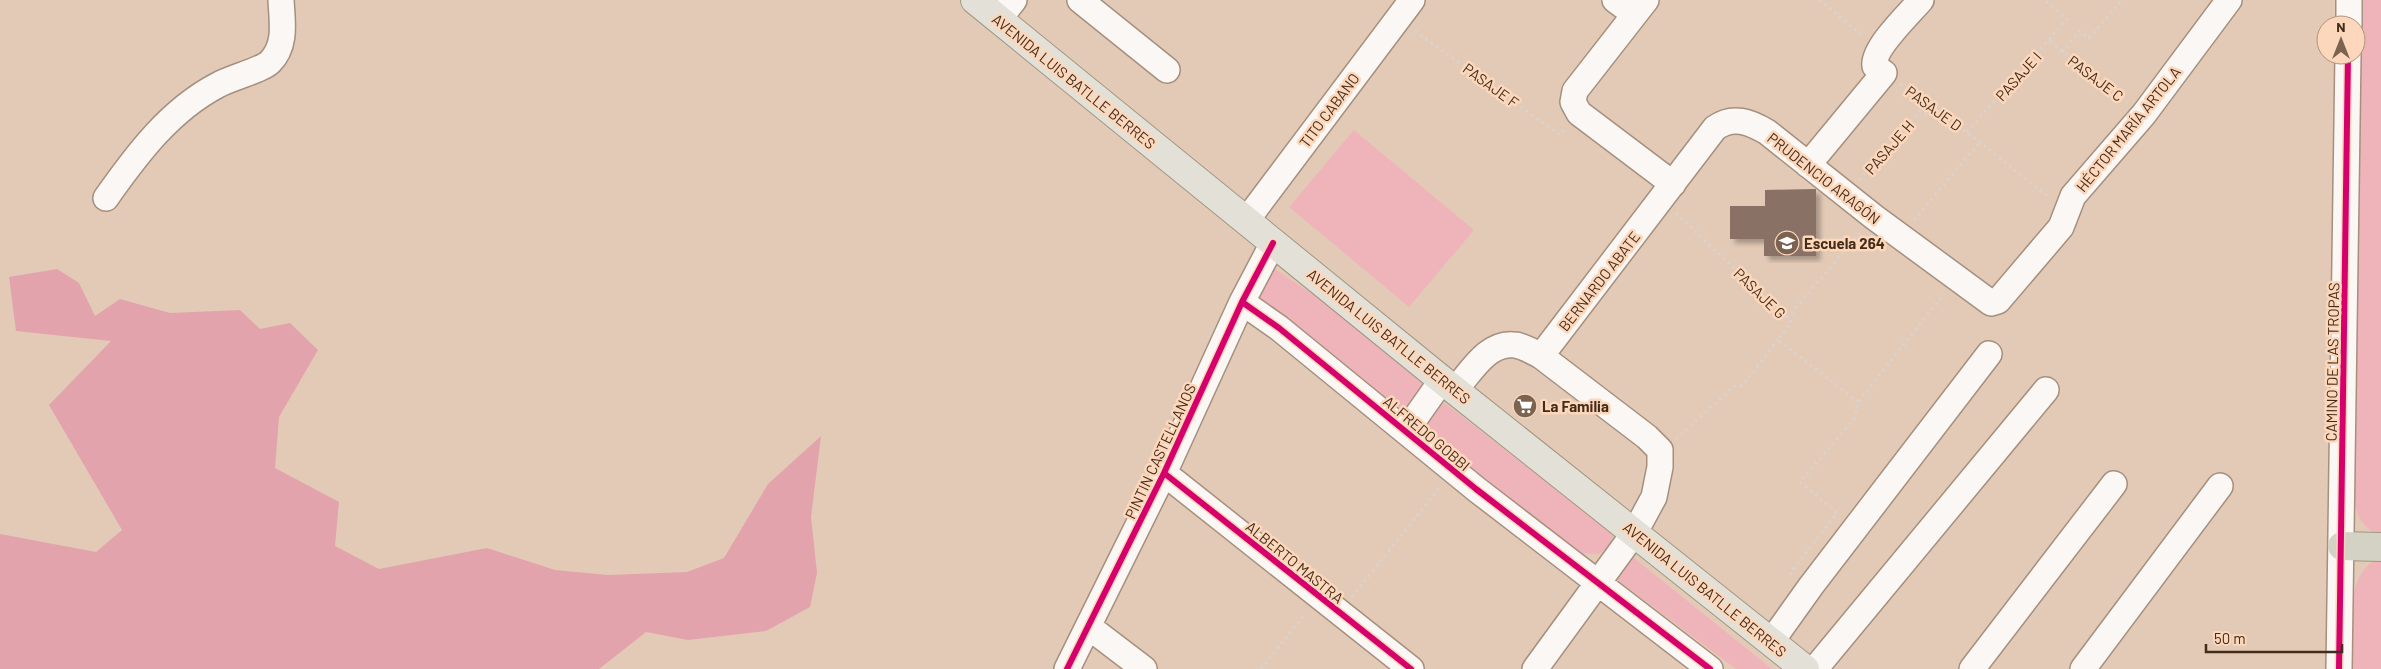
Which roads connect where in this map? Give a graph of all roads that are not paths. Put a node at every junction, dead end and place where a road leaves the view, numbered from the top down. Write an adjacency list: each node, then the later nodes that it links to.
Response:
1 (281, 0): 17 (street)
2 (975, 0): 10 (main road, AVENIDA LUIS BATLLE BERRES)
3 (1080, 0): 13 (street)
4 (1615, 0): 8 (street)
5 (1921, 0): 15 (street)
6 (2228, 0): 21 (street, HÉCTOR MARÍA ARTOLA)
7 (2349, 0): 11 (street)
8 (1640, 7): 16 (street)
9 (1405, 9): 18 (street, TITO CABANO)
10 (1006, 10): 18 (main road, AVENIDA LUIS BATLLE BERRES)
11 (2349, 15)
12 (2348, 65): 31 (street, CAMINO DE LAS TROPAS)
13 (1167, 70)
14 (1723, 122): 15 (street, PRUDENCIO ARAGÓN); 16 (street, BERNARDO ABATE)
15 (1808, 165): 21 (street, PRUDENCIO ARAGÓN)
16 (1667, 192): 23 (street, BERNARDO ABATE)
17 (106, 198)
18 (1246, 221): 19 (main road, AVENIDA LUIS BATLLE BERRES)
19 (1273, 243): 20 (street, PINTIN CASTELLANOS); 24 (main road, AVENIDA LUIS BATLLE BERRES)
20 (1242, 302): 26 (street, ALFREDO GOBBI); 27 (street, PINTIN CASTELLANOS)
21 (1991, 303)
22 (1989, 354): 35 (street)
23 (1541, 356): 24 (street); 30 (street)
24 (1449, 385): 26 (street); 30 (main road, AVENIDA LUIS BATLLE BERRES)
25 (2046, 390): 42 (street)
26 (1406, 431): 33 (street, ALFREDO GOBBI)
27 (1164, 473): 34 (street, PINTIN CASTELLANOS); 38 (street, ALBERTO MASTRA)
28 (2114, 484): 43 (street)
29 (2220, 486): 44 (street)
30 (1635, 532): 33 (street); 35 (main road, AVENIDA LUIS BATLLE BERRES)
31 (2342, 546): 32 (highway); 45 (street, CAMINO DE LAS TROPAS)
32 (2381, 547)
33 (1597, 582): 39 (street); 40 (street, ALFREDO GOBBI)
34 (1089, 627): 36 (street, PINTIN CASTELLANOS); 37 (street)
35 (1771, 642): 41 (main road, AVENIDA LUIS BATLLE BERRES)
36 (1067, 669)
37 (1144, 669)
38 (1411, 669)
39 (1535, 669)
40 (1710, 669)
41 (1805, 669)
42 (1815, 669)
43 (1972, 669)
44 (2083, 669)
45 (2339, 669)

